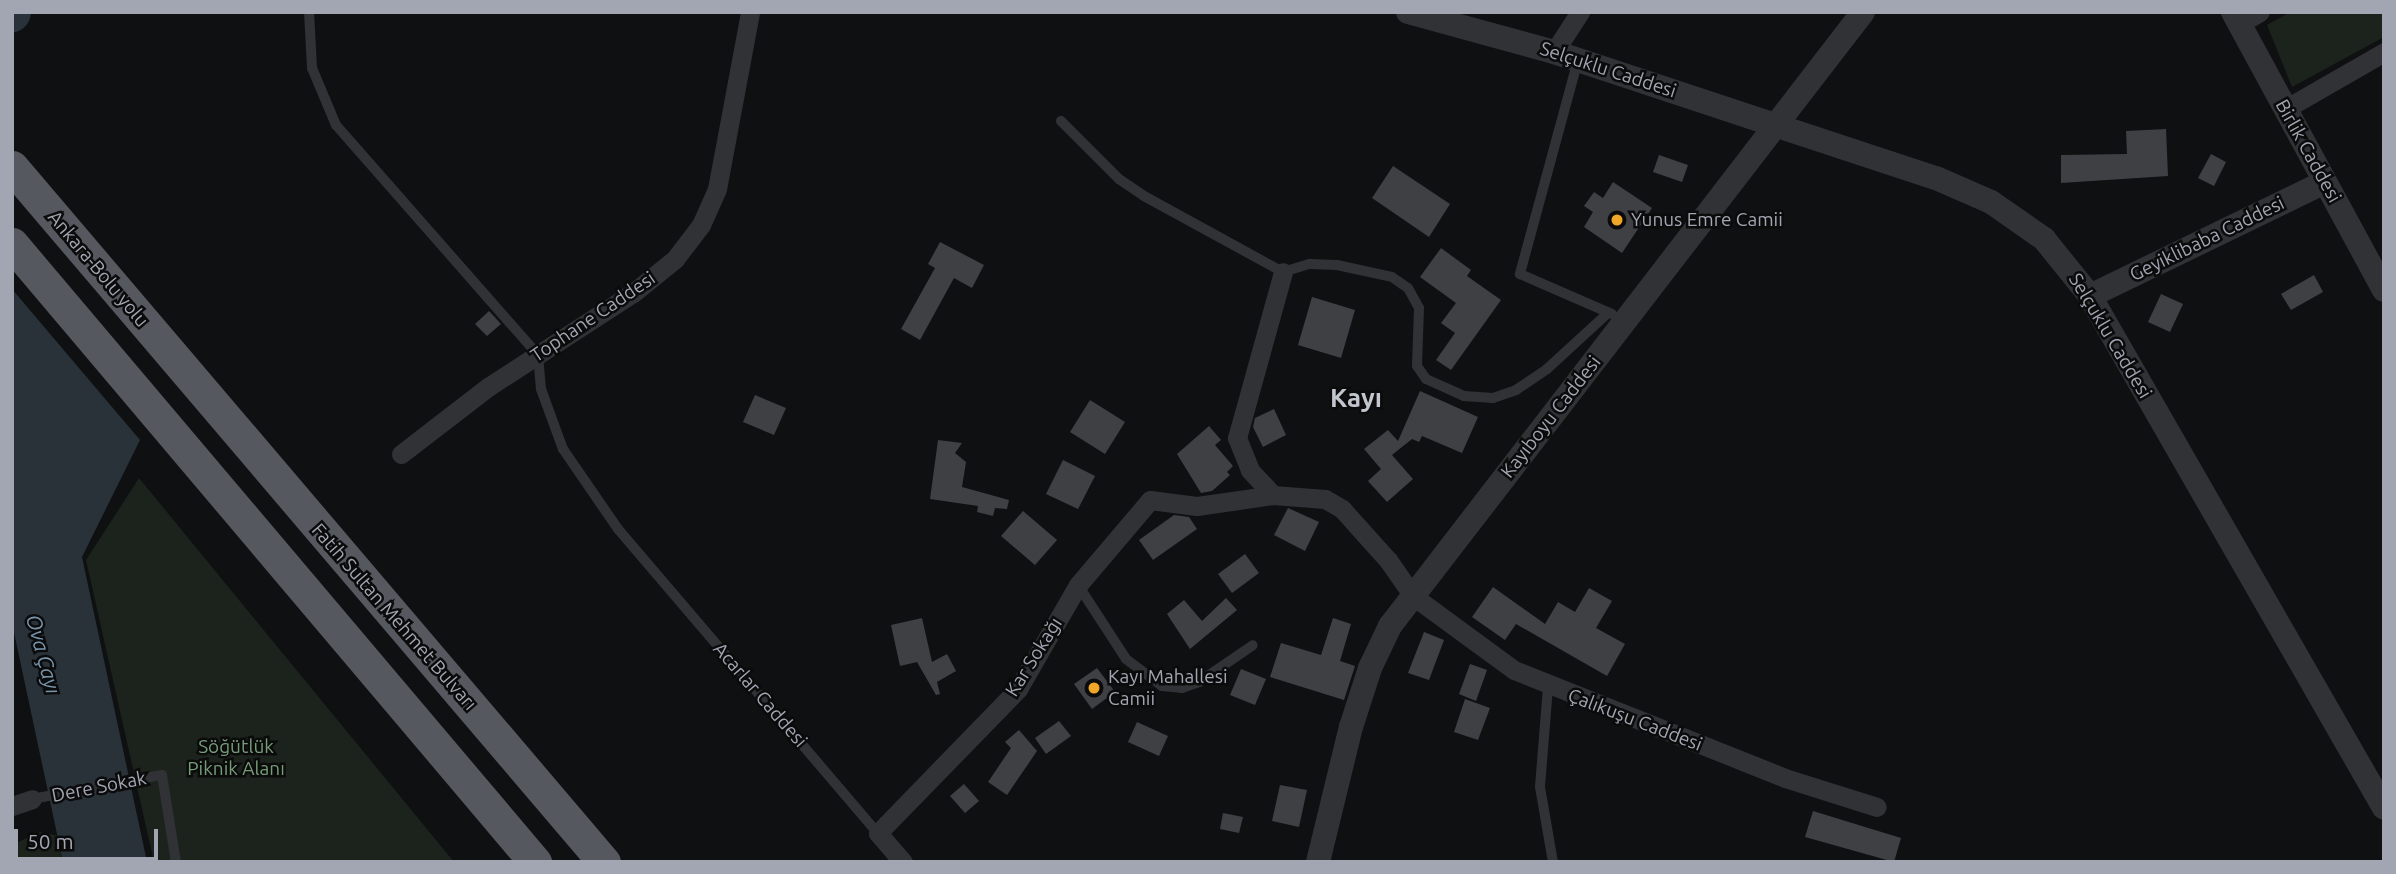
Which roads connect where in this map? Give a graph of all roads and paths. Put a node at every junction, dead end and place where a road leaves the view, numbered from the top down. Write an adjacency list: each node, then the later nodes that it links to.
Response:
1 (309, 12): 20 (lane)
2 (750, 12): 20 (street, Tophane Caddesi)
3 (1408, 12): 7 (street, Selçuklu Caddesi)
4 (1580, 12): 7 (street)
5 (1863, 12): 12 (street, Kayıboyu Caddesi)
6 (2244, 16): 10 (street, Birlik Caddesi)
7 (1554, 52): 9 (street, Selçuklu Caddesi)
8 (2384, 52): 10 (street)
9 (1578, 60): 12 (street, Selçuklu Caddesi); 19 (lane)
10 (2286, 109): 14 (street, Birlik Caddesi)
11 (1060, 121): 16 (lane)
12 (1778, 125): 18 (street, Selçuklu Caddesi); 19 (street, Kayıboyu Caddesi)
13 (12, 167): 21 (highway, Ankara-Bolu yolu)
14 (2325, 182): 17 (street, Birlik Caddesi); 18 (street, Geyiklibaba Caddesi)
15 (12, 244): 35 (highway)
16 (1283, 272): 19 (lane); 23 (street)
17 (2384, 290)
18 (2090, 296): 32 (street, Selçuklu Caddesi)
19 (1617, 317): 26 (street, Kayıboyu Caddesi)
20 (538, 355): 22 (street, Tophane Caddesi); 33 (lane, Acarlar Caddesi)
21 (184, 371): 36 (highway, Fatih Sultan Mehmet Bulvarı)
22 (401, 454)
23 (1273, 495): 24 (street, Çalıkuşu Caddesi); 26 (street, Çalıkuşu Caddesi)
24 (1150, 500): 25 (street, Kar Sokağı)
25 (1078, 585): 27 (lane); 33 (street, Kar Sokağı)
26 (1413, 596): 28 (street, Çalıkuşu Caddesi); 38 (street, Kayıboyu Caddesi)
27 (1253, 645)
28 (1548, 687): 31 (street, Çalıkuşu Caddesi); 39 (lane)
29 (32, 799): 30 (street); 34 (lane, Dere Sokak)
30 (12, 806)
31 (1877, 807)
32 (2384, 808)
33 (877, 833): 37 (street, Acarlar Caddesi)
34 (176, 862)
35 (535, 862)
36 (604, 862)
37 (903, 862)
38 (1318, 862)
39 (1553, 862)

